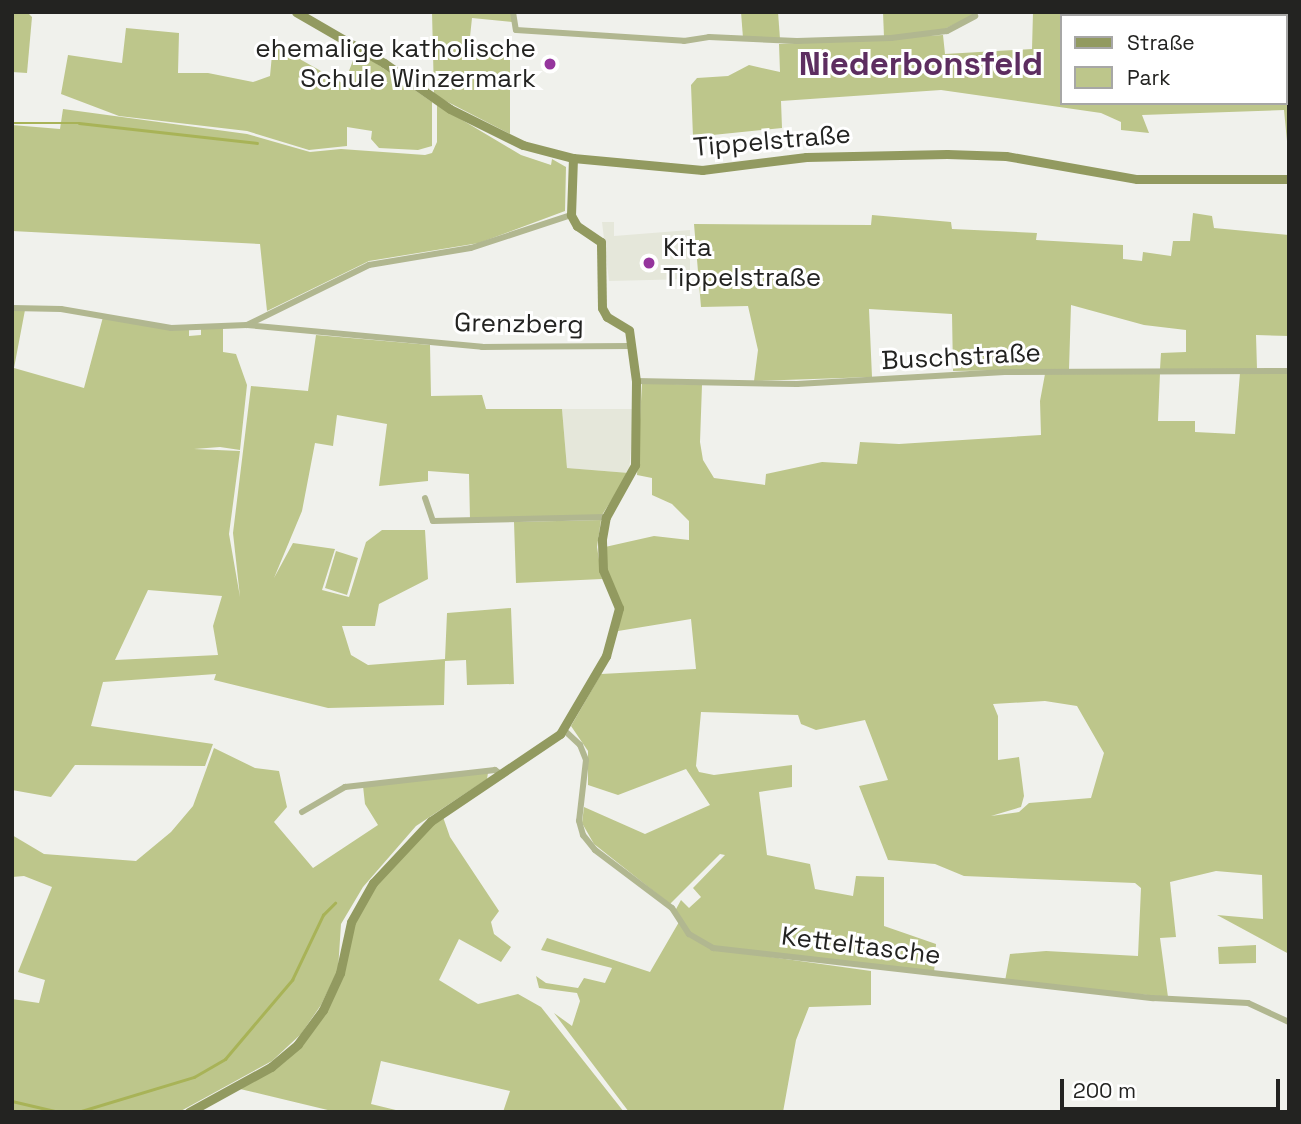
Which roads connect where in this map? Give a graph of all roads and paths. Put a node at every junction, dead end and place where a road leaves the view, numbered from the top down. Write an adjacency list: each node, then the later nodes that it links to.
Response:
1 (296, 12): 4 (street, Tippelstraße)
2 (513, 12): 3 (street)
3 (975, 16)
4 (573, 158): 5 (street, Tippelstraße); 6 (street)
5 (1289, 179)
6 (571, 215): 8 (street, Grenzberg); 9 (street, Grenzberg)
7 (12, 308): 8 (street, Grenzberg)
8 (247, 325): 9 (street, Grenzberg)
9 (631, 346): 11 (street)
10 (1289, 371): 11 (street, Buschstraße)
11 (636, 382): 13 (street)
12 (425, 498): 13 (street)
13 (606, 517): 14 (street)
14 (564, 730): 15 (street); 17 (street, Ketteltasche)
15 (502, 775): 16 (street); 18 (street)
16 (302, 812)
17 (1289, 1022)
18 (189, 1112)

